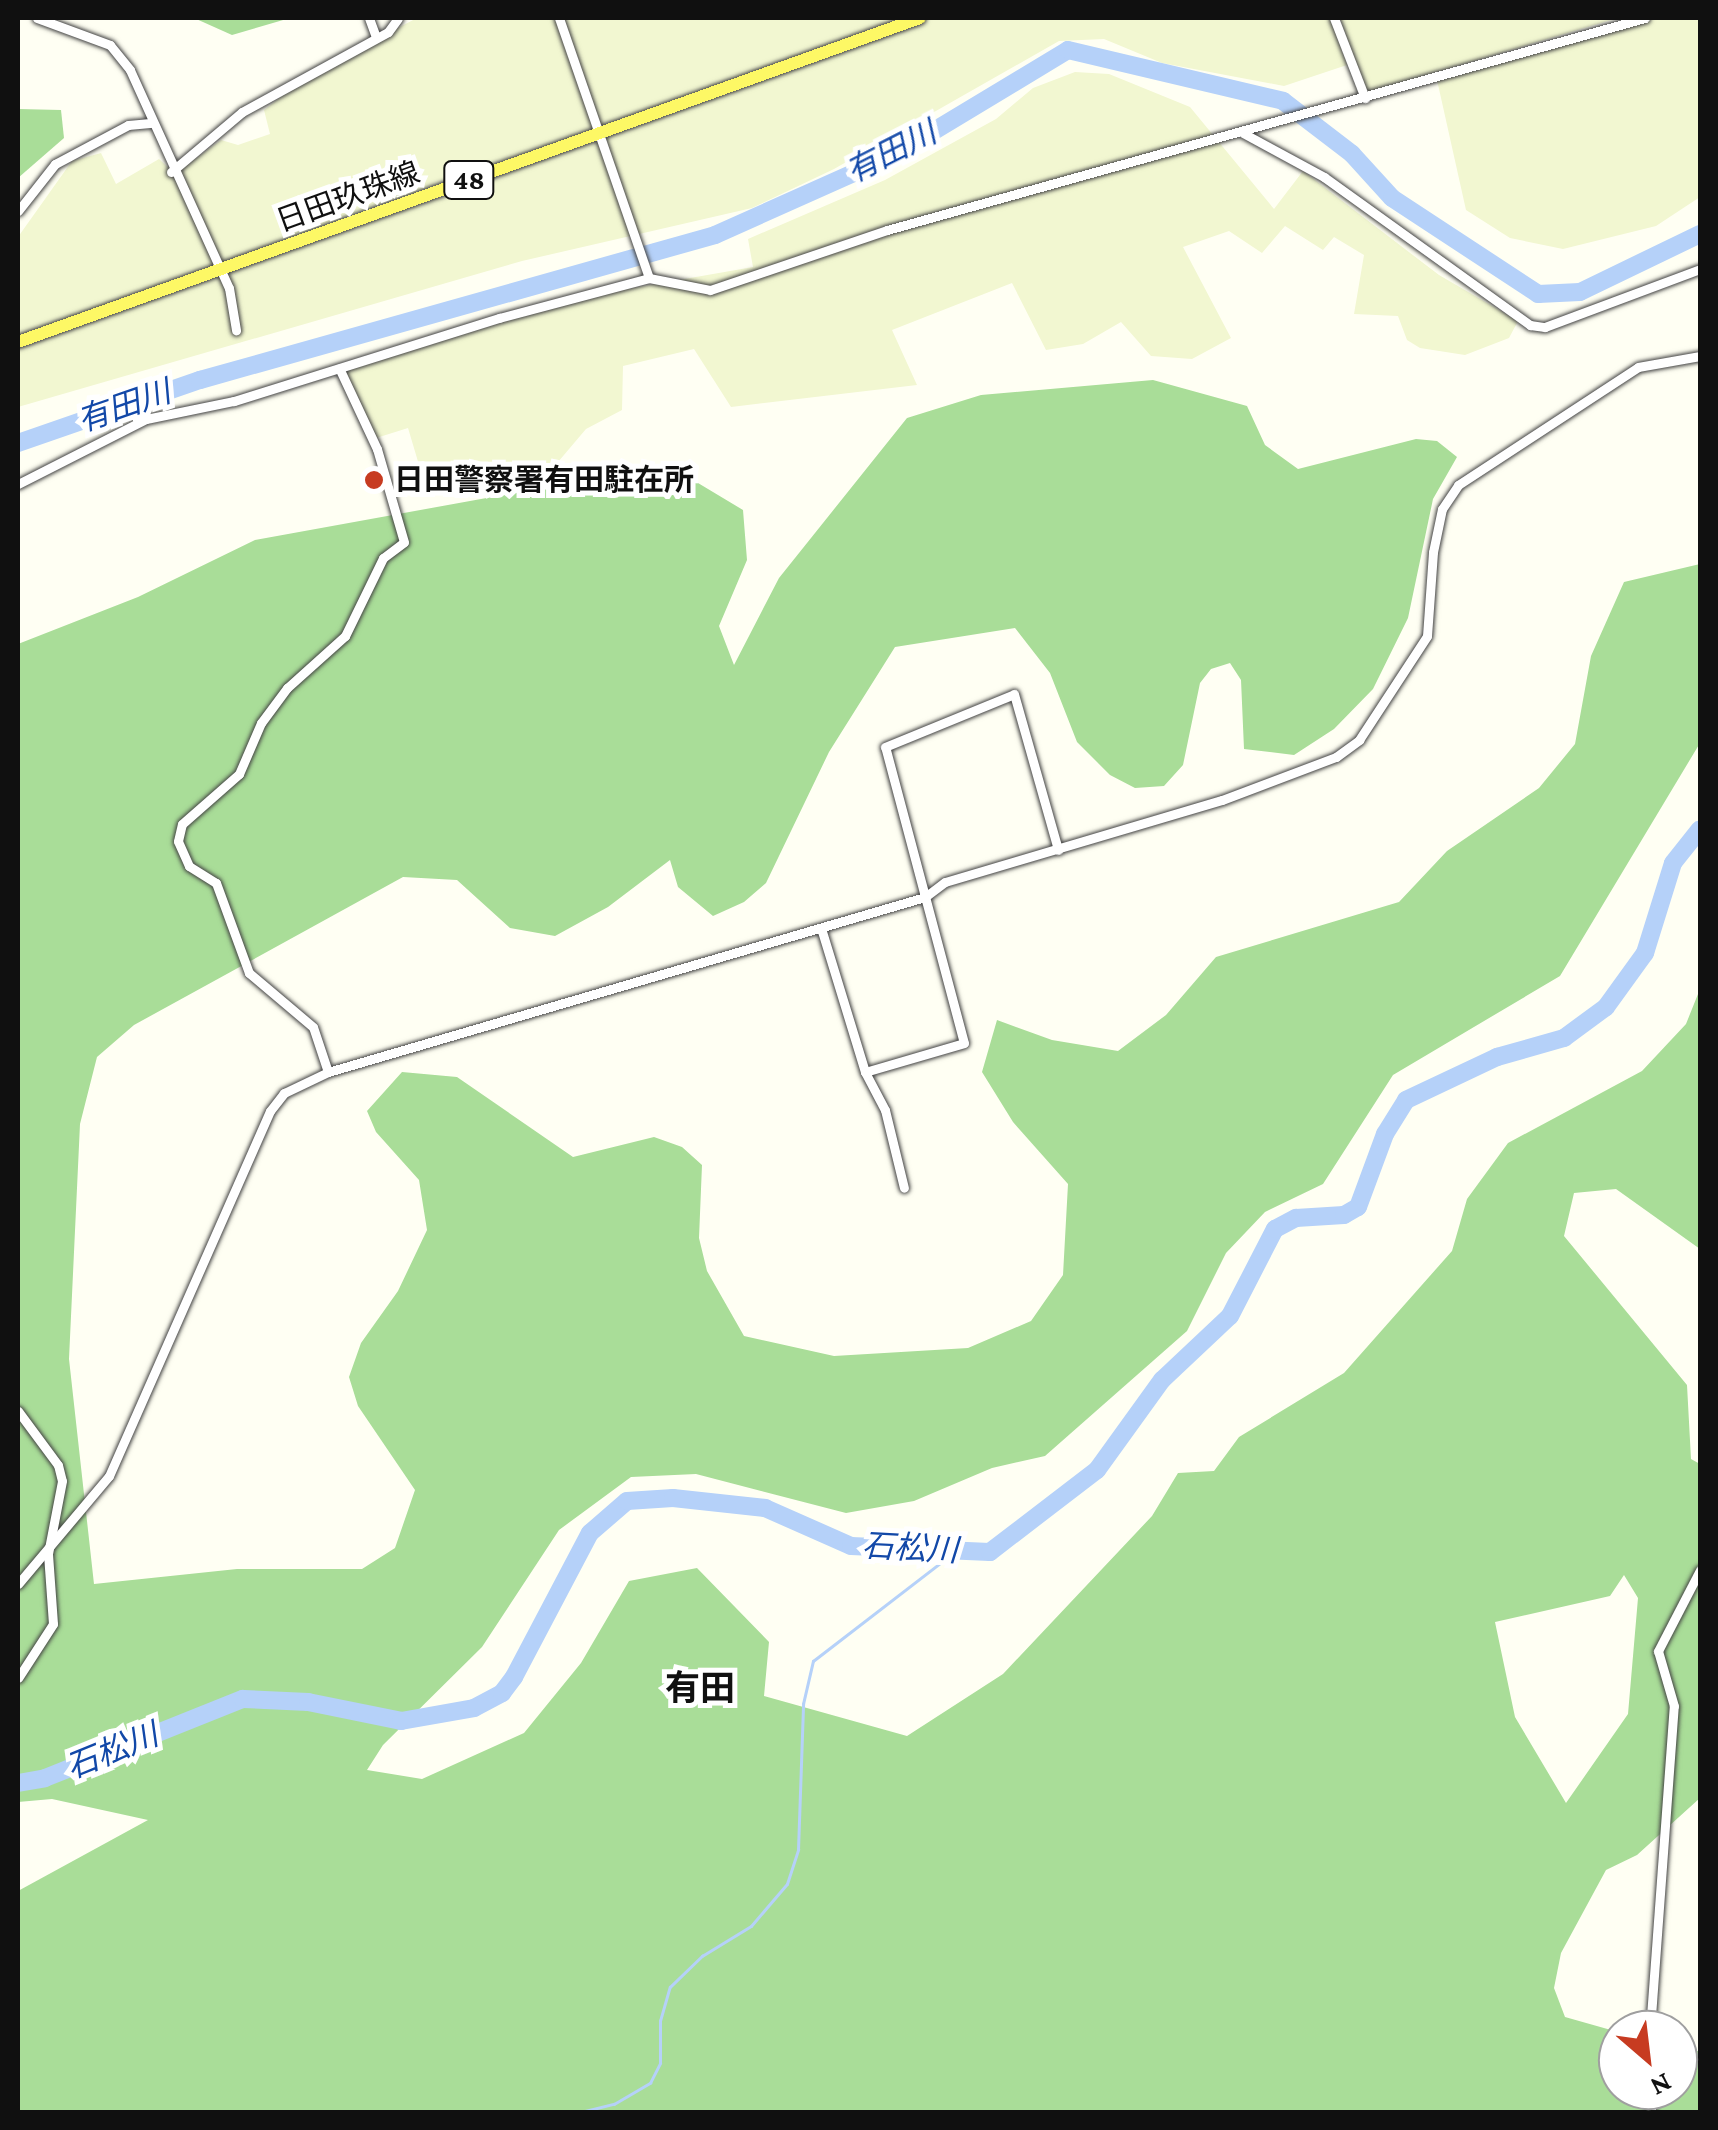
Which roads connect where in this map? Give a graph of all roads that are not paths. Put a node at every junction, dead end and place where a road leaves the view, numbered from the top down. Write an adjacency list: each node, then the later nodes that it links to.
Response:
1 (36, 18): 10 (street)
2 (369, 18): 8 (street)
3 (398, 18): 8 (street)
4 (559, 18): 11 (street)
5 (920, 18): 11 (main road, 日田玖珠線 / 48)
6 (1334, 18): 9 (street)
7 (1645, 18): 9 (street)
8 (376, 37): 13 (street)
9 (1365, 98): 12 (street)
10 (153, 123): 13 (street); 14 (street)
11 (601, 132): 15 (main road, 日田玖珠線 / 48); 17 (street)
12 (1247, 132): 16 (street); 17 (street)
13 (172, 172): 15 (street)
14 (18, 211)
15 (221, 269): 18 (street); 19 (main road, 日田玖珠線 / 48)
16 (1700, 269)
17 (649, 278): 21 (street)
18 (236, 330)
19 (18, 342)
20 (1700, 356): 23 (street)
21 (338, 368): 22 (street); 26 (street)
22 (18, 484)
23 (1058, 850): 24 (street); 24 (street)
24 (924, 897): 25 (street); 27 (street)
25 (821, 928): 26 (street); 27 (street)
26 (328, 1072): 30 (street)
27 (865, 1072): 28 (street)
28 (904, 1188)
29 (18, 1411): 30 (street)
30 (48, 1554): 32 (street); 33 (street)
31 (1700, 1570): 34 (street)
32 (18, 1584)
33 (18, 1678)
34 (1651, 2010)

